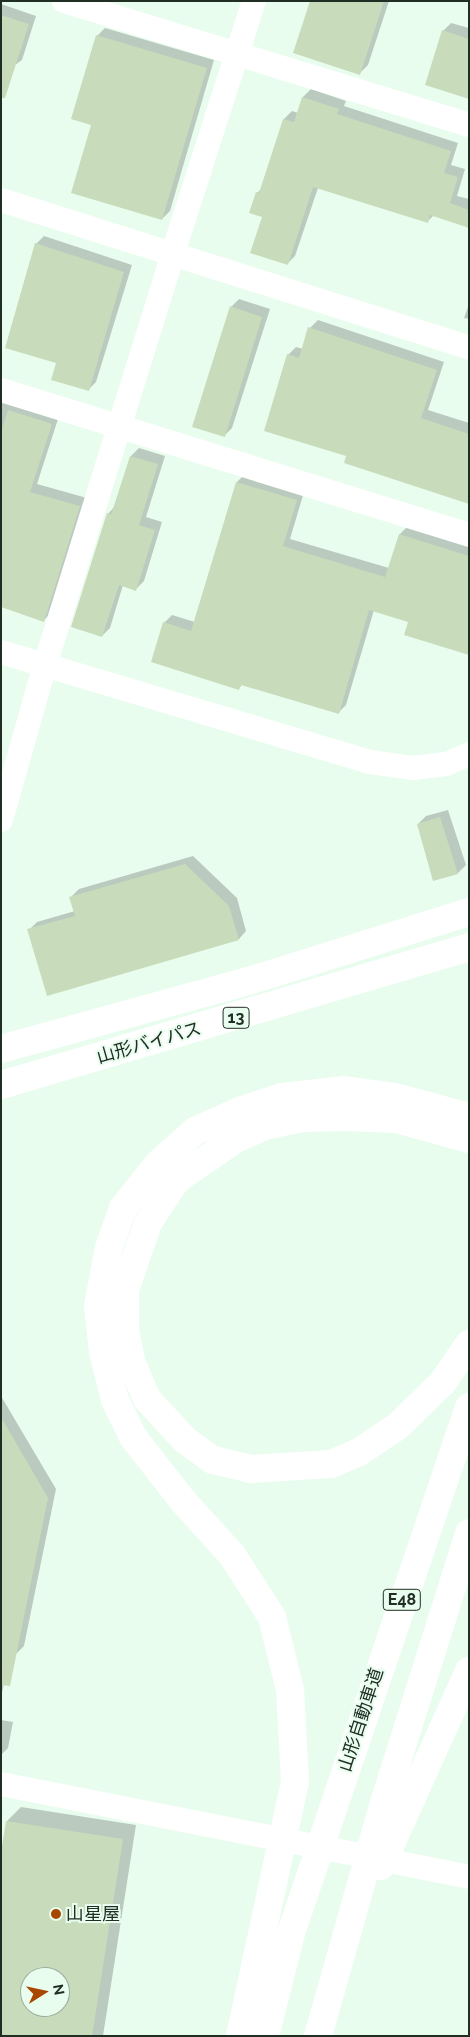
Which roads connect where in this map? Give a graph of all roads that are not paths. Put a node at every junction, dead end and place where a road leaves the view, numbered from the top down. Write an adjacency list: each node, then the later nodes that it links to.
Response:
1 (64, 1): 3 (street)
2 (254, 1): 3 (street)
3 (237, 52): 4 (street); 6 (street)
4 (469, 125)
5 (1, 200): 6 (street)
6 (173, 253): 7 (street); 9 (street)
7 (469, 348)
8 (1, 390): 9 (street)
9 (120, 428): 10 (street); 12 (street)
10 (469, 535)
11 (1, 652): 12 (street)
12 (45, 665): 13 (street); 14 (street)
13 (469, 754)
14 (1, 820)
15 (469, 912): 17 (highway, 山形バイパス / 13)
16 (469, 947): 18 (highway, 山形バイパス / 13)
17 (1, 1049)
18 (1, 1085)
19 (469, 1117): 28 (highway)
20 (469, 1139): 21 (highway)
21 (469, 1344)
22 (469, 1407): 29 (highway, 山形自動車道 / E48)
23 (469, 1533): 26 (highway, E48)
24 (469, 1671): 26 (highway)
25 (1, 1784): 27 (street)
26 (394, 1808): 30 (highway, E48)
27 (469, 1877)
28 (240, 2036)
29 (265, 2036)
30 (318, 2036)

